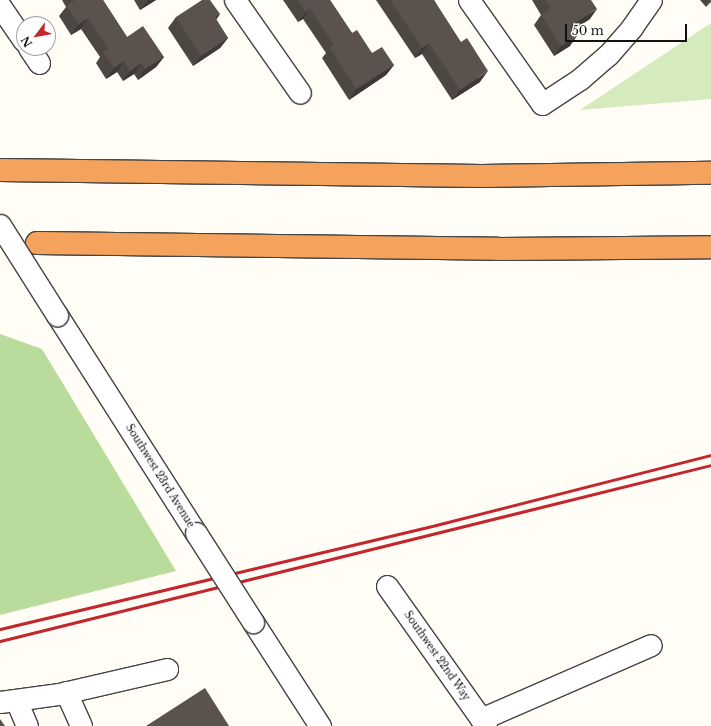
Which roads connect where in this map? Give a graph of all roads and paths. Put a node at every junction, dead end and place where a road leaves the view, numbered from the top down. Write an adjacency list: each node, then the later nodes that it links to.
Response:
1 (235, 0): 6 (street)
2 (469, 0): 3 (street)
3 (651, 0)
4 (0, 6): 5 (street)
5 (16, 29)
6 (300, 93)
7 (0, 170): 8 (highway)
8 (711, 173)
9 (0, 224): 20 (street, Southwest 23rd Avenue, bridge)
10 (37, 243): 11 (highway)
11 (711, 247)
12 (387, 586): 17 (street, Southwest 22nd Way)
13 (651, 645): 17 (street)
14 (167, 669): 15 (street)
15 (66, 692): 16 (street); 19 (street)
16 (8, 701): 18 (street)
17 (484, 723)
18 (26, 726)
19 (81, 726)
20 (320, 726)

